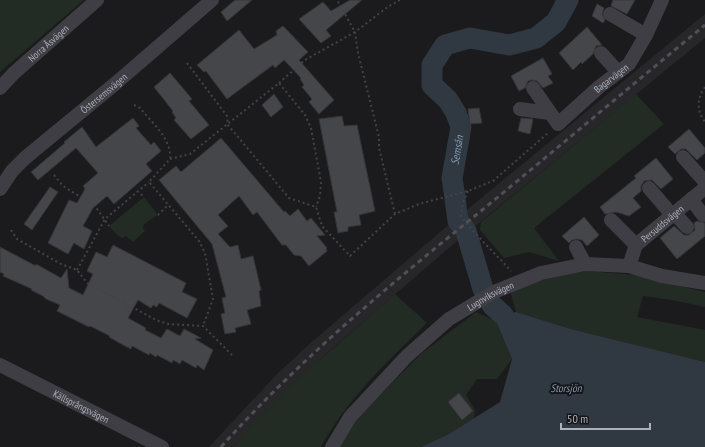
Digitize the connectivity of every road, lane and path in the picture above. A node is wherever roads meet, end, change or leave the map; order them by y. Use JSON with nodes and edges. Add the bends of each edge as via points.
{"nodes":[{"id":1,"x":97,"y":0,"type":"edge"},
{"id":2,"x":212,"y":0,"type":"edge"},
{"id":3,"x":337,"y":0,"type":"edge"},
{"id":4,"x":400,"y":0,"type":"edge"},
{"id":5,"x":660,"y":1,"type":"edge"},
{"id":6,"x":610,"y":14,"type":"dead end"},
{"id":7,"x":355,"y":32,"type":"junction"},
{"id":8,"x":646,"y":35,"type":"junction"},
{"id":9,"x":601,"y":52,"type":"dead end"},
{"id":10,"x":187,"y":63,"type":"dead end"},
{"id":11,"x":618,"y":72,"type":"junction"},
{"id":12,"x":280,"y":83,"type":"junction"},
{"id":13,"x":705,"y":87,"type":"edge"},
{"id":14,"x":0,"y":88,"type":"edge"},
{"id":15,"x":533,"y":88,"type":"dead end"},
{"id":16,"x":134,"y":105,"type":"dead end"},
{"id":17,"x":520,"y":109,"type":"dead end"},
{"id":18,"x":550,"y":113,"type":"junction"},
{"id":19,"x":705,"y":122,"type":"edge"},
{"id":20,"x":558,"y":124,"type":"junction"},
{"id":21,"x":228,"y":125,"type":"junction"},
{"id":22,"x":683,"y":157,"type":"dead end"},
{"id":23,"x":170,"y":159,"type":"junction"},
{"id":24,"x":54,"y":175,"type":"dead end"},
{"id":25,"x":149,"y":182,"type":"junction"},
{"id":26,"x":705,"y":182,"type":"edge"},
{"id":27,"x":649,"y":188,"type":"dead end"},
{"id":28,"x":705,"y":188,"type":"edge"},
{"id":29,"x":0,"y":189,"type":"edge"},
{"id":30,"x":137,"y":191,"type":"junction"},
{"id":31,"x":468,"y":191,"type":"junction"},
{"id":32,"x":144,"y":198,"type":"dead end"},
{"id":33,"x":691,"y":199,"type":"junction"},
{"id":34,"x":168,"y":205,"type":"junction"},
{"id":35,"x":316,"y":207,"type":"junction"},
{"id":36,"x":395,"y":214,"type":"junction"},
{"id":37,"x":673,"y":214,"type":"junction"},
{"id":38,"x":158,"y":215,"type":"dead end"},
{"id":39,"x":703,"y":215,"type":"dead end"},
{"id":40,"x":104,"y":218,"type":"junction"},
{"id":41,"x":611,"y":220,"type":"dead end"},
{"id":42,"x":109,"y":226,"type":"dead end"},
{"id":43,"x":687,"y":227,"type":"dead end"},
{"id":44,"x":11,"y":230,"type":"dead end"},
{"id":45,"x":636,"y":245,"type":"junction"},
{"id":46,"x":576,"y":247,"type":"dead end"},
{"id":47,"x":585,"y":264,"type":"junction"},
{"id":48,"x":629,"y":266,"type":"junction"},
{"id":49,"x":77,"y":270,"type":"junction"},
{"id":50,"x":520,"y":282,"type":"junction"},
{"id":51,"x":705,"y":283,"type":"edge"},
{"id":52,"x":203,"y":326,"type":"junction"},
{"id":53,"x":234,"y":357,"type":"dead end"},
{"id":54,"x":0,"y":365,"type":"edge"},
{"id":55,"x":162,"y":447,"type":"edge"},
{"id":56,"x":332,"y":447,"type":"edge"}],
"edges":[{"from":1,"to":14,"type":"street","name":"Norra Åsvägen"},
{"from":2,"to":29,"type":"street","name":"Östersemsvägen","via":[[25,158]]},
{"from":3,"to":7,"type":"path"},
{"from":4,"to":7,"type":"path"},
{"from":5,"to":8,"type":"street","name":"Bagarvägen"},
{"from":6,"to":8,"type":"street"},
{"from":7,"to":12,"type":"path","via":[[305,60]]},
{"from":7,"to":36,"type":"path"},
{"from":8,"to":11,"type":"street","name":"Bagarvägen","via":[[629,64]]},
{"from":9,"to":11,"type":"street"},
{"from":10,"to":21,"type":"path","via":[[227,116]]},
{"from":11,"to":20,"type":"street","name":"Bagarvägen"},
{"from":12,"to":21,"type":"path"},
{"from":12,"to":35,"type":"path","via":[[306,115],[311,128],[321,182]]},
{"from":13,"to":19,"type":"path","via":[[698,104]]},
{"from":15,"to":18,"type":"street"},
{"from":16,"to":23,"type":"path","via":[[140,108],[167,140],[171,150]]},
{"from":17,"to":18,"type":"street"},
{"from":18,"to":20,"type":"street"},
{"from":20,"to":31,"type":"path","via":[[493,181]]},
{"from":21,"to":23,"type":"path","via":[[190,154]]},
{"from":21,"to":35,"type":"path","via":[[289,198]]},
{"from":22,"to":26,"type":"street"},
{"from":23,"to":25,"type":"path"},
{"from":24,"to":40,"type":"path","via":[[63,186],[90,202]]},
{"from":25,"to":30,"type":"path"},
{"from":25,"to":34,"type":"path"},
{"from":27,"to":37,"type":"street"},
{"from":28,"to":33,"type":"street","name":"Persuddsvägen"},
{"from":30,"to":32,"type":"path"},
{"from":30,"to":40,"type":"path"},
{"from":31,"to":36,"type":"path"},
{"from":31,"to":50,"type":"path","via":[[461,216]]},
{"from":33,"to":37,"type":"street","name":"Persuddsvägen"},
{"from":33,"to":39,"type":"street"},
{"from":34,"to":38,"type":"path"},
{"from":34,"to":52,"type":"path","via":[[199,241],[205,253],[213,299]]},
{"from":35,"to":36,"type":"path","via":[[322,226],[350,256]]},
{"from":37,"to":43,"type":"street"},
{"from":37,"to":45,"type":"street","name":"Persuddsvägen"},
{"from":40,"to":42,"type":"path"},
{"from":40,"to":49,"type":"path"},
{"from":41,"to":45,"type":"street"},
{"from":44,"to":49,"type":"path","via":[[17,239],[61,264]]},
{"from":45,"to":48,"type":"street","name":"Persuddsvägen"},
{"from":46,"to":47,"type":"street"},
{"from":47,"to":48,"type":"street","name":"Lugnviksvägen"},
{"from":47,"to":50,"type":"street","name":"Lugnviksvägen","via":[[541,273]]},
{"from":48,"to":51,"type":"street","name":"Lugnviksvägen","via":[[662,276]]},
{"from":49,"to":52,"type":"path","via":[[87,283],[156,320],[168,324]]},
{"from":50,"to":56,"type":"street","name":"Lugnviksvägen","via":[[494,292],[449,319],[407,356],[350,417]]},
{"from":52,"to":53,"type":"path"},
{"from":54,"to":55,"type":"street","name":"Källsprångsvägen"}]}
